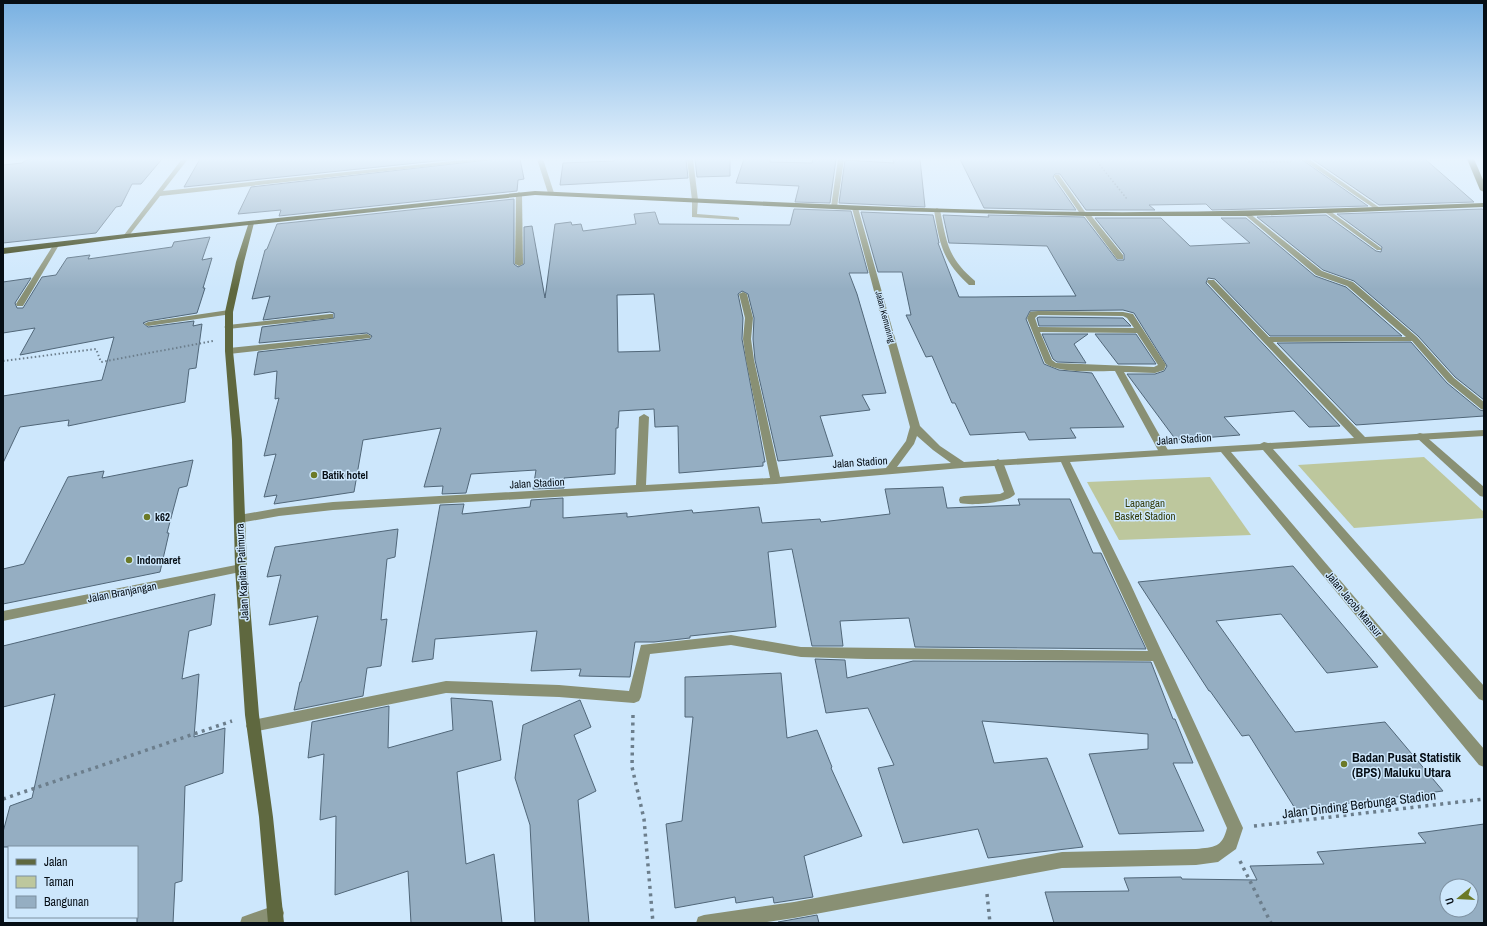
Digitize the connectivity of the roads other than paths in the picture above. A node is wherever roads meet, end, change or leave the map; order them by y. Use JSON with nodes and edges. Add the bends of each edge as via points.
{"nodes":[{"id":1,"x":152,"y":202,"type":"edge"},
{"id":2,"x":443,"y":202,"type":"edge"},
{"id":3,"x":519,"y":202,"type":"edge"},
{"id":4,"x":695,"y":202,"type":"edge"},
{"id":5,"x":739,"y":202,"type":"edge"},
{"id":6,"x":835,"y":202,"type":"edge"},
{"id":7,"x":1076,"y":202,"type":"edge"},
{"id":8,"x":1368,"y":202,"type":"edge"},
{"id":9,"x":1484,"y":204,"type":"edge"},
{"id":10,"x":834,"y":207,"type":"junction"},
{"id":11,"x":855,"y":208,"type":"junction"},
{"id":12,"x":937,"y":210,"type":"junction"},
{"id":13,"x":1380,"y":210,"type":"junction"},
{"id":14,"x":1328,"y":212,"type":"junction"},
{"id":15,"x":1085,"y":214,"type":"junction"},
{"id":16,"x":1247,"y":214,"type":"junction"},
{"id":17,"x":737,"y":220,"type":"dead end"},
{"id":18,"x":251,"y":223,"type":"junction"},
{"id":19,"x":126,"y":236,"type":"junction"},
{"id":20,"x":56,"y":245,"type":"junction"},
{"id":21,"x":1379,"y":249,"type":"dead end"},
{"id":22,"x":3,"y":251,"type":"edge"},
{"id":23,"x":1120,"y":257,"type":"dead end"},
{"id":24,"x":519,"y":264,"type":"dead end"},
{"id":25,"x":1211,"y":282,"type":"dead end"},
{"id":26,"x":972,"y":283,"type":"dead end"},
{"id":27,"x":743,"y":294,"type":"dead end"},
{"id":28,"x":20,"y":304,"type":"dead end"},
{"id":29,"x":229,"y":312,"type":"junction"},
{"id":30,"x":330,"y":316,"type":"dead end"},
{"id":31,"x":148,"y":324,"type":"dead end"},
{"id":32,"x":1036,"y":329,"type":"junction"},
{"id":33,"x":1140,"y":331,"type":"junction"},
{"id":34,"x":228,"y":332,"type":"junction"},
{"id":35,"x":367,"y":336,"type":"dead end"},
{"id":36,"x":1414,"y":339,"type":"junction"},
{"id":37,"x":1266,"y":340,"type":"junction"},
{"id":38,"x":229,"y":351,"type":"junction"},
{"id":39,"x":1118,"y":369,"type":"junction"},
{"id":40,"x":1484,"y":407,"type":"edge"},
{"id":41,"x":644,"y":417,"type":"dead end"},
{"id":42,"x":915,"y":427,"type":"junction"},
{"id":43,"x":1484,"y":433,"type":"edge"},
{"id":44,"x":1420,"y":436,"type":"junction"},
{"id":45,"x":1361,"y":439,"type":"junction"},
{"id":46,"x":1264,"y":445,"type":"junction"},
{"id":47,"x":1223,"y":448,"type":"junction"},
{"id":48,"x":1164,"y":452,"type":"junction"},
{"id":49,"x":1064,"y":459,"type":"junction"},
{"id":50,"x":998,"y":462,"type":"junction"},
{"id":51,"x":962,"y":465,"type":"junction"},
{"id":52,"x":888,"y":472,"type":"junction"},
{"id":53,"x":776,"y":481,"type":"junction"},
{"id":54,"x":641,"y":488,"type":"junction"},
{"id":55,"x":1484,"y":493,"type":"edge"},
{"id":56,"x":964,"y":500,"type":"dead end"},
{"id":57,"x":239,"y":519,"type":"junction"},
{"id":58,"x":241,"y":568,"type":"junction"},
{"id":59,"x":3,"y":616,"type":"edge"},
{"id":60,"x":1157,"y":656,"type":"junction"},
{"id":61,"x":1482,"y":691,"type":"edge"},
{"id":62,"x":252,"y":720,"type":"junction"},
{"id":63,"x":1484,"y":760,"type":"edge"},
{"id":64,"x":276,"y":918,"type":"edge"},
{"id":65,"x":248,"y":923,"type":"edge"},
{"id":66,"x":704,"y":923,"type":"edge"}],
"edges":[{"from":1,"to":19,"type":"street"},
{"from":2,"to":18,"type":"highway"},
{"from":3,"to":24,"type":"street"},
{"from":4,"to":17,"type":"street","via":[[694,214],[697,218]]},
{"from":5,"to":10,"type":"highway"},
{"from":6,"to":10,"type":"street"},
{"from":7,"to":15,"type":"street"},
{"from":8,"to":13,"type":"street"},
{"from":9,"to":13,"type":"highway"},
{"from":10,"to":11,"type":"highway"},
{"from":11,"to":12,"type":"highway"},
{"from":11,"to":42,"type":"street","name":"Jalan Kemuning"},
{"from":12,"to":15,"type":"highway"},
{"from":12,"to":26,"type":"street","via":[[945,251],[952,263]]},
{"from":13,"to":14,"type":"highway"},
{"from":14,"to":16,"type":"highway"},
{"from":14,"to":21,"type":"street"},
{"from":15,"to":16,"type":"highway"},
{"from":15,"to":23,"type":"street"},
{"from":16,"to":36,"type":"street","via":[[1319,273],[1350,284]]},
{"from":18,"to":19,"type":"highway"},
{"from":18,"to":29,"type":"street","name":"Jalan Kapitan Patimurra"},
{"from":19,"to":20,"type":"highway"},
{"from":20,"to":22,"type":"highway"},
{"from":20,"to":28,"type":"street"},
{"from":25,"to":37,"type":"street"},
{"from":27,"to":53,"type":"street","via":[[748,318],[750,360]]},
{"from":29,"to":31,"type":"street"},
{"from":29,"to":34,"type":"street","name":"Jalan Kapitan Patimurra"},
{"from":30,"to":34,"type":"street"},
{"from":32,"to":33,"type":"street"},
{"from":32,"to":33,"type":"street","via":[[1032,314],[1123,314],[1133,319]]},
{"from":32,"to":39,"type":"street","via":[[1048,361],[1053,365]]},
{"from":33,"to":39,"type":"street","via":[[1162,364],[1161,368]]},
{"from":34,"to":38,"type":"street","name":"Jalan Kapitan Patimurra"},
{"from":35,"to":38,"type":"street"},
{"from":36,"to":37,"type":"street"},
{"from":36,"to":40,"type":"street","via":[[1451,380]]},
{"from":37,"to":45,"type":"street"},
{"from":38,"to":57,"type":"street","name":"Jalan Kapitan Patimurra","via":[[237,440]]},
{"from":39,"to":48,"type":"street"},
{"from":41,"to":54,"type":"street"},
{"from":42,"to":51,"type":"street","name":"Jalan Kemuning","via":[[943,454]]},
{"from":42,"to":52,"type":"street","via":[[911,442]]},
{"from":43,"to":44,"type":"street","name":"Jalan Stadion"},
{"from":44,"to":45,"type":"street","name":"Jalan Stadion"},
{"from":44,"to":55,"type":"street"},
{"from":45,"to":46,"type":"street","name":"Jalan Stadion"},
{"from":46,"to":47,"type":"street","name":"Jalan Stadion"},
{"from":46,"to":61,"type":"street"},
{"from":47,"to":48,"type":"street","name":"Jalan Stadion"},
{"from":47,"to":63,"type":"street","name":"Jalan Jacob Mansur"},
{"from":48,"to":49,"type":"street","name":"Jalan Stadion"},
{"from":49,"to":50,"type":"street","name":"Jalan Stadion"},
{"from":49,"to":60,"type":"street"},
{"from":50,"to":51,"type":"street","name":"Jalan Stadion"},
{"from":50,"to":56,"type":"street","via":[[1010,494],[1002,498]]},
{"from":51,"to":52,"type":"street","name":"Jalan Stadion"},
{"from":52,"to":53,"type":"street","name":"Jalan Stadion"},
{"from":53,"to":54,"type":"street","name":"Jalan Stadion"},
{"from":54,"to":57,"type":"street","name":"Jalan Stadion","via":[[333,506]]},
{"from":57,"to":58,"type":"street","name":"Jalan Kapitan Patimurra"},
{"from":58,"to":59,"type":"street","name":"Jalan Branjangan"},
{"from":58,"to":62,"type":"street","name":"Jalan Kapitan Patimurra"},
{"from":60,"to":62,"type":"street","via":[[801,652],[731,640],[645,649],[634,697],[559,691],[446,687]]},
{"from":60,"to":66,"type":"street","via":[[1235,828],[1231,844],[1218,854],[1196,857],[1062,860],[794,910]]},
{"from":62,"to":64,"type":"street","name":"Jalan Kapitan Patimurra","via":[[266,817]]},
{"from":64,"to":65,"type":"street"}]}
